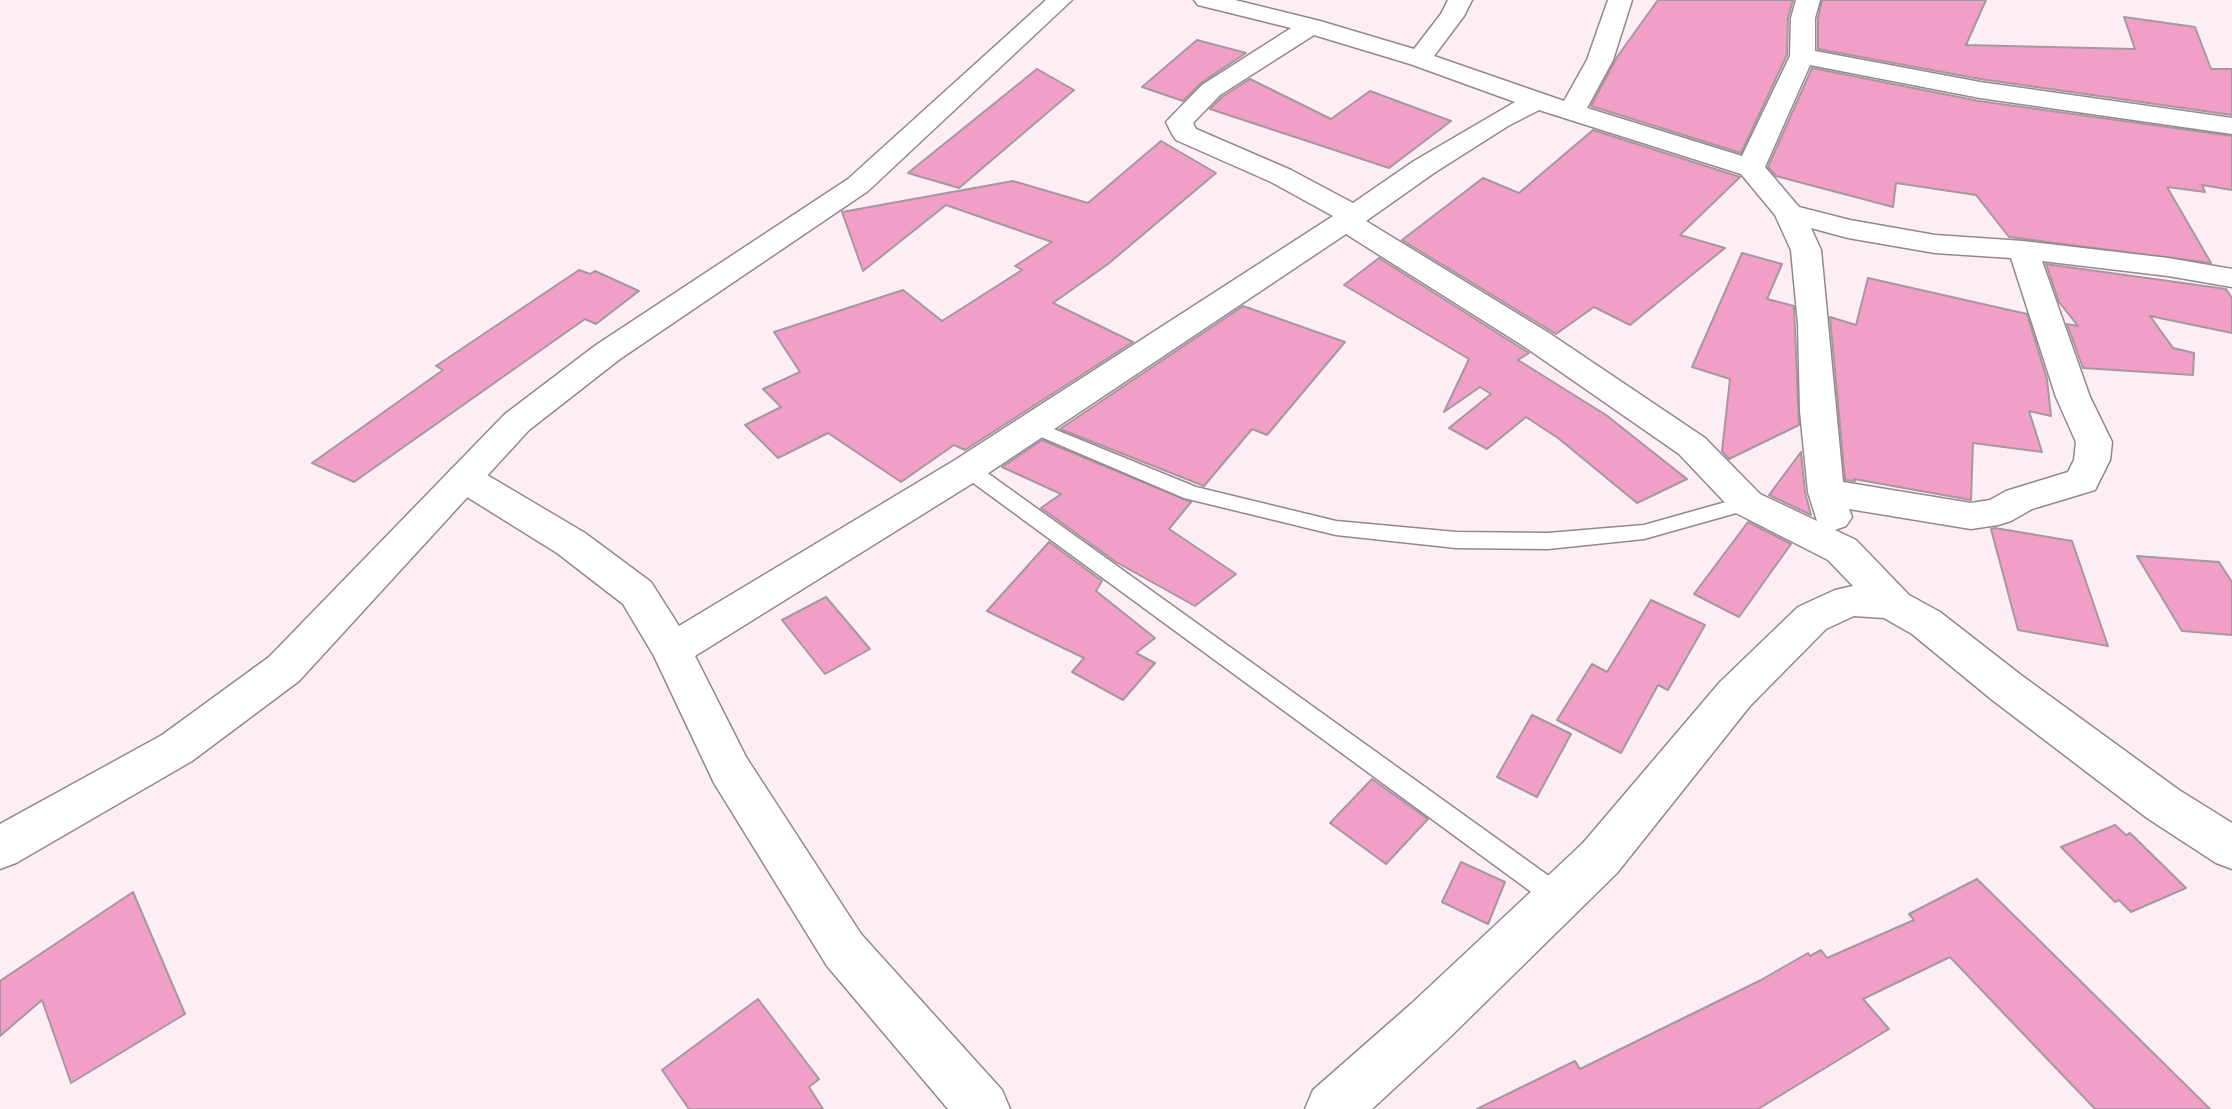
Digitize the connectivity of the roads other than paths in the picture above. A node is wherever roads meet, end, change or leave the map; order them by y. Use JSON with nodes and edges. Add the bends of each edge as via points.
{"nodes":[{"id":1,"x":1059,"y":0,"type":"edge"},
{"id":2,"x":1206,"y":0,"type":"edge"},
{"id":3,"x":1460,"y":0,"type":"edge"},
{"id":4,"x":1620,"y":0,"type":"edge"},
{"id":5,"x":1808,"y":0,"type":"edge"},
{"id":6,"x":1311,"y":26,"type":"junction"},
{"id":7,"x":1802,"y":56,"type":"junction"},
{"id":8,"x":1419,"y":59,"type":"junction"},
{"id":9,"x":1537,"y":100,"type":"junction"},
{"id":10,"x":1572,"y":111,"type":"junction"},
{"id":11,"x":2232,"y":126,"type":"edge"},
{"id":12,"x":1751,"y":168,"type":"junction"},
{"id":13,"x":1789,"y":213,"type":"junction"},
{"id":14,"x":1349,"y":218,"type":"junction"},
{"id":15,"x":2023,"y":250,"type":"junction"},
{"id":16,"x":2232,"y":278,"type":"edge"},
{"id":17,"x":1034,"y":427,"type":"junction"},
{"id":18,"x":968,"y":469,"type":"junction"},
{"id":19,"x":464,"y":478,"type":"junction"},
{"id":20,"x":1826,"y":492,"type":"junction"},
{"id":21,"x":1747,"y":503,"type":"junction"},
{"id":22,"x":1842,"y":550,"type":"junction"},
{"id":23,"x":1895,"y":606,"type":"junction"},
{"id":24,"x":672,"y":650,"type":"junction"},
{"id":25,"x":0,"y":848,"type":"edge"},
{"id":26,"x":2232,"y":848,"type":"edge"},
{"id":27,"x":1558,"y":897,"type":"junction"},
{"id":28,"x":983,"y":1109,"type":"edge"},
{"id":29,"x":1332,"y":1109,"type":"edge"}],
"edges":[{"from":1,"to":19,"type":"street","via":[[858,185],[608,352],[517,422]]},
{"from":2,"to":6,"type":"street"},
{"from":3,"to":8,"type":"street"},
{"from":4,"to":10,"type":"street","via":[[1600,60]]},
{"from":5,"to":7,"type":"street"},
{"from":6,"to":8,"type":"street"},
{"from":6,"to":14,"type":"street","via":[[1211,90],[1179,122],[1186,134],[1281,176]]},
{"from":7,"to":11,"type":"street","via":[[1980,90]]},
{"from":7,"to":12,"type":"street"},
{"from":8,"to":9,"type":"street"},
{"from":9,"to":10,"type":"street"},
{"from":9,"to":14,"type":"street"},
{"from":10,"to":12,"type":"street"},
{"from":12,"to":13,"type":"street"},
{"from":13,"to":15,"type":"street","via":[[1935,244]]},
{"from":13,"to":20,"type":"street","via":[[1806,250]]},
{"from":14,"to":17,"type":"street"},
{"from":14,"to":21,"type":"street","via":[[1692,446]]},
{"from":15,"to":16,"type":"street"},
{"from":15,"to":20,"type":"street","via":[[2073,397],[2094,442],[2082,481],[2019,500],[1998,512],[1971,516]]},
{"from":17,"to":18,"type":"street"},
{"from":17,"to":21,"type":"lane","via":[[1191,493],[1336,528],[1456,540],[1548,541],[1644,532]]},
{"from":18,"to":24,"type":"street"},
{"from":18,"to":27,"type":"lane"},
{"from":19,"to":24,"type":"street","via":[[571,543],[637,593]]},
{"from":19,"to":25,"type":"street","via":[[284,669],[177,748]]},
{"from":20,"to":22,"type":"street"},
{"from":21,"to":22,"type":"street"},
{"from":22,"to":23,"type":"street"},
{"from":23,"to":26,"type":"street","via":[[1926,623],[2163,804]]},
{"from":23,"to":27,"type":"street","via":[[1849,601],[1812,618],[1735,694],[1600,858]]},
{"from":24,"to":28,"type":"street","via":[[730,770],[844,950]]},
{"from":27,"to":29,"type":"street"}]}
